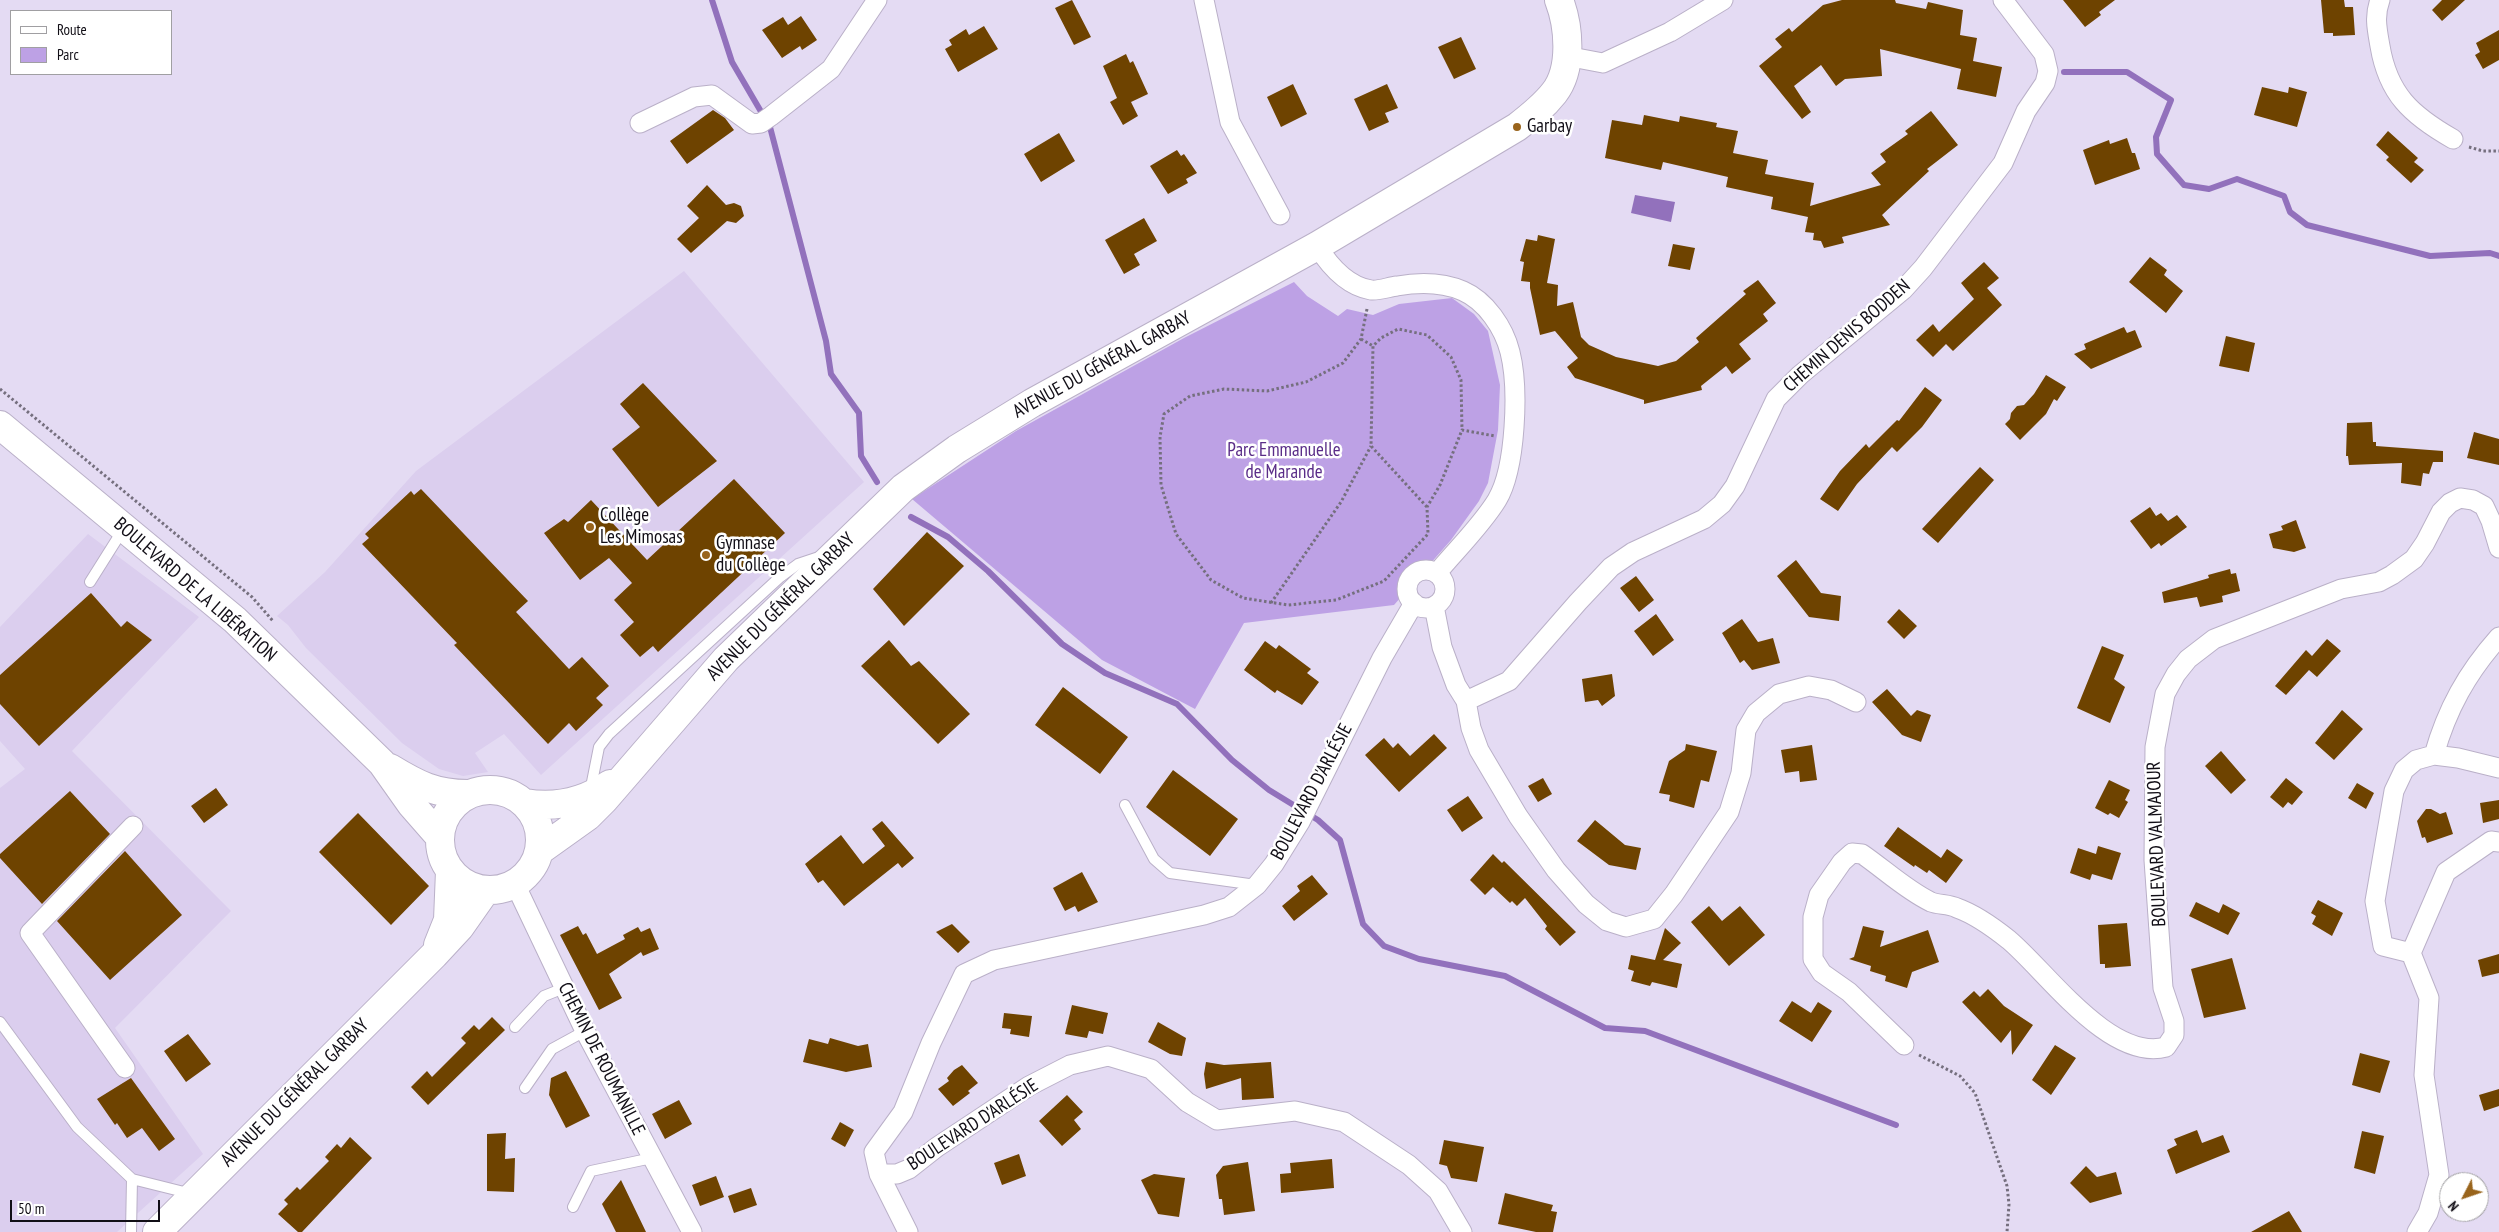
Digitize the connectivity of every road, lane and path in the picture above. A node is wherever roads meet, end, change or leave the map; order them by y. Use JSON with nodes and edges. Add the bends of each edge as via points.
{"nodes":[{"id":1,"x":877,"y":0,"type":"edge"},
{"id":2,"x":1204,"y":0,"type":"edge"},
{"id":3,"x":1559,"y":0,"type":"edge"},
{"id":4,"x":1723,"y":0,"type":"edge"},
{"id":5,"x":2003,"y":0,"type":"edge"},
{"id":6,"x":2380,"y":0,"type":"edge"},
{"id":7,"x":1566,"y":56,"type":"junction"},
{"id":8,"x":640,"y":123,"type":"dead end"},
{"id":9,"x":2453,"y":139,"type":"joint"},
{"id":10,"x":2499,"y":151,"type":"edge"},
{"id":11,"x":1280,"y":215,"type":"dead end"},
{"id":12,"x":1317,"y":246,"type":"junction"},
{"id":13,"x":1372,"y":290,"type":"junction"},
{"id":14,"x":1361,"y":339,"type":"junction"},
{"id":15,"x":1373,"y":346,"type":"junction"},
{"id":16,"x":0,"y":425,"type":"edge"},
{"id":17,"x":1462,"y":430,"type":"junction"},
{"id":18,"x":1513,"y":439,"type":"junction"},
{"id":19,"x":1371,"y":446,"type":"junction"},
{"id":20,"x":1427,"y":507,"type":"junction"},
{"id":21,"x":125,"y":528,"type":"junction"},
{"id":22,"x":2499,"y":548,"type":"edge"},
{"id":23,"x":836,"y":552,"type":"junction"},
{"id":24,"x":1437,"y":573,"type":"junction"},
{"id":25,"x":90,"y":582,"type":"dead end"},
{"id":26,"x":1271,"y":603,"type":"junction"},
{"id":27,"x":1414,"y":603,"type":"junction"},
{"id":28,"x":1434,"y":606,"type":"junction"},
{"id":29,"x":2499,"y":637,"type":"edge"},
{"id":30,"x":1466,"y":701,"type":"junction"},
{"id":31,"x":1856,"y":702,"type":"dead end"},
{"id":32,"x":2434,"y":755,"type":"junction"},
{"id":33,"x":382,"y":763,"type":"junction"},
{"id":34,"x":630,"y":768,"type":"junction"},
{"id":35,"x":2499,"y":768,"type":"edge"},
{"id":36,"x":468,"y":794,"type":"junction"},
{"id":37,"x":590,"y":795,"type":"junction"},
{"id":38,"x":525,"y":803,"type":"junction"},
{"id":39,"x":1125,"y":805,"type":"dead end"},
{"id":40,"x":133,"y":826,"type":"dead end"},
{"id":41,"x":439,"y":836,"type":"junction"},
{"id":42,"x":2499,"y":842,"type":"edge"},
{"id":43,"x":539,"y":851,"type":"junction"},
{"id":44,"x":450,"y":871,"type":"junction"},
{"id":45,"x":515,"y":884,"type":"junction"},
{"id":46,"x":1257,"y":885,"type":"junction"},
{"id":47,"x":486,"y":890,"type":"junction"},
{"id":48,"x":2411,"y":953,"type":"junction"},
{"id":49,"x":434,"y":955,"type":"junction"},
{"id":50,"x":564,"y":988,"type":"junction"},
{"id":51,"x":0,"y":1022,"type":"edge"},
{"id":52,"x":515,"y":1027,"type":"dead end"},
{"id":53,"x":585,"y":1031,"type":"junction"},
{"id":54,"x":1904,"y":1044,"type":"joint"},
{"id":55,"x":124,"y":1068,"type":"dead end"},
{"id":56,"x":525,"y":1088,"type":"dead end"},
{"id":57,"x":652,"y":1158,"type":"junction"},
{"id":58,"x":879,"y":1174,"type":"junction"},
{"id":59,"x":132,"y":1179,"type":"junction"},
{"id":60,"x":193,"y":1194,"type":"junction"},
{"id":61,"x":573,"y":1207,"type":"dead end"},
{"id":62,"x":132,"y":1232,"type":"edge"},
{"id":63,"x":157,"y":1232,"type":"edge"},
{"id":64,"x":692,"y":1232,"type":"edge"},
{"id":65,"x":908,"y":1232,"type":"edge"},
{"id":66,"x":1462,"y":1232,"type":"edge"},
{"id":67,"x":2007,"y":1232,"type":"edge"},
{"id":68,"x":2416,"y":1232,"type":"edge"}],
"edges":[{"from":1,"to":8,"type":"street","via":[[831,69],[766,119],[752,124],[712,95],[694,97]]},
{"from":2,"to":11,"type":"street","via":[[1230,122]]},
{"from":3,"to":7,"type":"main road","name":"AVENUE DU GÉNÉRAL GARBAY","via":[[1565,14]]},
{"from":4,"to":7,"type":"street","via":[[1670,32],[1603,63]]},
{"from":5,"to":30,"type":"street","name":"CHEMIN DENIS BODDEN","via":[[2044,54],[2048,71],[2046,84],[2026,111],[2003,163],[1929,261],[1903,290],[1776,398],[1735,486],[1722,504],[1704,519],[1633,552],[1611,567],[1509,681]]},
{"from":6,"to":9,"type":"street","via":[[2375,20],[2384,71],[2391,85],[2406,106],[2425,123]]},
{"from":7,"to":12,"type":"main road","name":"AVENUE DU GÉNÉRAL GARBAY","via":[[1562,80],[1555,92],[1516,127]]},
{"from":9,"to":10,"type":"path","via":[[2476,149]]},
{"from":12,"to":13,"type":"street","via":[[1328,264],[1345,279]]},
{"from":12,"to":23,"type":"main road","name":"AVENUE DU GÉNÉRAL GARBAY","via":[[1084,374],[957,449],[903,488]]},
{"from":13,"to":14,"type":"path"},
{"from":13,"to":18,"type":"street","via":[[1412,283],[1441,283],[1465,291],[1488,308],[1510,352],[1515,402]]},
{"from":14,"to":15,"type":"path"},
{"from":14,"to":26,"type":"path","via":[[1342,363],[1306,382],[1267,391],[1224,389],[1190,396],[1164,414],[1160,437],[1161,485],[1176,534],[1211,580],[1243,598]]},
{"from":15,"to":17,"type":"path","via":[[1398,329],[1427,335],[1451,357],[1461,380]]},
{"from":15,"to":19,"type":"path"},
{"from":16,"to":21,"type":"main road","name":"BOULEVARD DE LA LIBÉRATION"},
{"from":17,"to":18,"type":"path"},
{"from":17,"to":20,"type":"path","via":[[1440,485]]},
{"from":18,"to":24,"type":"street","via":[[1512,456],[1497,500]]},
{"from":19,"to":20,"type":"path"},
{"from":19,"to":26,"type":"path","via":[[1341,502]]},
{"from":20,"to":26,"type":"path","via":[[1428,534],[1384,581],[1336,600],[1288,605]]},
{"from":21,"to":25,"type":"lane"},
{"from":21,"to":33,"type":"main road","name":"BOULEVARD DE LA LIBÉRATION","via":[[235,620]]},
{"from":22,"to":54,"type":"street","name":"BOULEVARD VALMAJOUR","via":[[2484,506],[2460,498],[2441,512],[2414,558],[2392,575],[2379,582],[2341,590],[2214,639],[2188,659],[2176,674],[2165,694],[2155,747],[2154,860],[2163,988],[2174,1021],[2174,1035],[2166,1047],[2155,1050],[2136,1047],[2116,1037],[2074,1006],[2009,940],[1956,907],[1932,902],[1862,854],[1852,853],[1819,895],[1813,917],[1813,959],[1822,973],[1849,992]]},
{"from":23,"to":34,"type":"main road","name":"AVENUE DU GÉNÉRAL GARBAY","via":[[726,659]]},
{"from":23,"to":37,"type":"lane","via":[[798,564],[779,578],[609,734],[599,748]]},
{"from":24,"to":27,"type":"street","via":[[1418,571],[1409,580],[1407,592]]},
{"from":24,"to":28,"type":"street","via":[[1444,582],[1444,593]]},
{"from":27,"to":28,"type":"street","via":[[1424,608]]},
{"from":27,"to":46,"type":"street","name":"BOULEVARD D'ARLÉSIE","via":[[1382,658],[1303,814],[1274,864]]},
{"from":28,"to":30,"type":"street","via":[[1442,647],[1456,685]]},
{"from":29,"to":32,"type":"street","via":[[2464,682],[2444,720]]},
{"from":30,"to":31,"type":"street","via":[[1479,750],[1534,839],[1586,904],[1607,921],[1626,927],[1654,919],[1729,812],[1740,773],[1746,730],[1756,712],[1779,694],[1809,686],[1831,690]]},
{"from":32,"to":35,"type":"street"},
{"from":32,"to":48,"type":"street","via":[[2416,760],[2404,770],[2394,791],[2374,901],[2382,946]]},
{"from":33,"to":36,"type":"main road","via":[[425,788]]},
{"from":33,"to":41,"type":"main road"},
{"from":34,"to":37,"type":"main road","name":"AVENUE DU GÉNÉRAL GARBAY","via":[[608,786]]},
{"from":34,"to":43,"type":"main road","name":"AVENUE DU GÉNÉRAL GARBAY","via":[[588,816]]},
{"from":36,"to":38,"type":"main road","via":[[483,789],[498,790]]},
{"from":36,"to":41,"type":"main road","via":[[454,804],[443,819]]},
{"from":37,"to":38,"type":"main road","name":"AVENUE DU GÉNÉRAL GARBAY","via":[[553,806]]},
{"from":38,"to":43,"type":"main road","via":[[535,817],[540,834]]},
{"from":39,"to":46,"type":"lane","via":[[1154,859],[1170,873]]},
{"from":40,"to":55,"type":"street","via":[[30,933]]},
{"from":41,"to":44,"type":"main road","via":[[440,848]]},
{"from":42,"to":48,"type":"street","via":[[2491,842],[2446,872]]},
{"from":43,"to":45,"type":"main road","via":[[530,870]]},
{"from":44,"to":47,"type":"main road","via":[[472,887]]},
{"from":44,"to":49,"type":"main road","name":"AVENUE DU GÉNÉRAL GARBAY","via":[[448,920]]},
{"from":45,"to":47,"type":"main road"},
{"from":45,"to":50,"type":"street","name":"CHEMIN DE ROUMANILLE"},
{"from":46,"to":58,"type":"street","name":"BOULEVARD D'ARLÉSIE","via":[[1229,907],[1204,915],[994,960],[964,974],[903,1112],[874,1152]]},
{"from":47,"to":49,"type":"main road","name":"AVENUE DU GÉNÉRAL GARBAY","via":[[460,927]]},
{"from":48,"to":68,"type":"street","via":[[2429,998],[2424,1075],[2439,1175],[2428,1213]]},
{"from":49,"to":60,"type":"main road","name":"AVENUE DU GÉNÉRAL GARBAY"},
{"from":50,"to":52,"type":"lane","via":[[544,996]]},
{"from":50,"to":53,"type":"street","name":"CHEMIN DE ROUMANILLE"},
{"from":51,"to":59,"type":"lane","via":[[77,1127]]},
{"from":53,"to":56,"type":"lane","via":[[552,1049]]},
{"from":53,"to":57,"type":"street","name":"CHEMIN DE ROUMANILLE"},
{"from":54,"to":67,"type":"path","via":[[1960,1076],[1975,1093],[2007,1186]]},
{"from":57,"to":61,"type":"lane","via":[[591,1171]]},
{"from":57,"to":64,"type":"street","name":"CHEMIN DE ROUMANILLE"},
{"from":58,"to":65,"type":"street"},
{"from":58,"to":66,"type":"street","name":"BOULEVARD D'ARLÉSIE","via":[[897,1174],[908,1169],[1029,1086],[1070,1066],[1108,1056],[1151,1069],[1186,1102],[1217,1120],[1295,1111],[1344,1122],[1409,1165],[1438,1191]]},
{"from":59,"to":60,"type":"lane"},
{"from":59,"to":62,"type":"lane"},
{"from":60,"to":63,"type":"main road","name":"AVENUE DU GÉNÉRAL GARBAY"}]}
